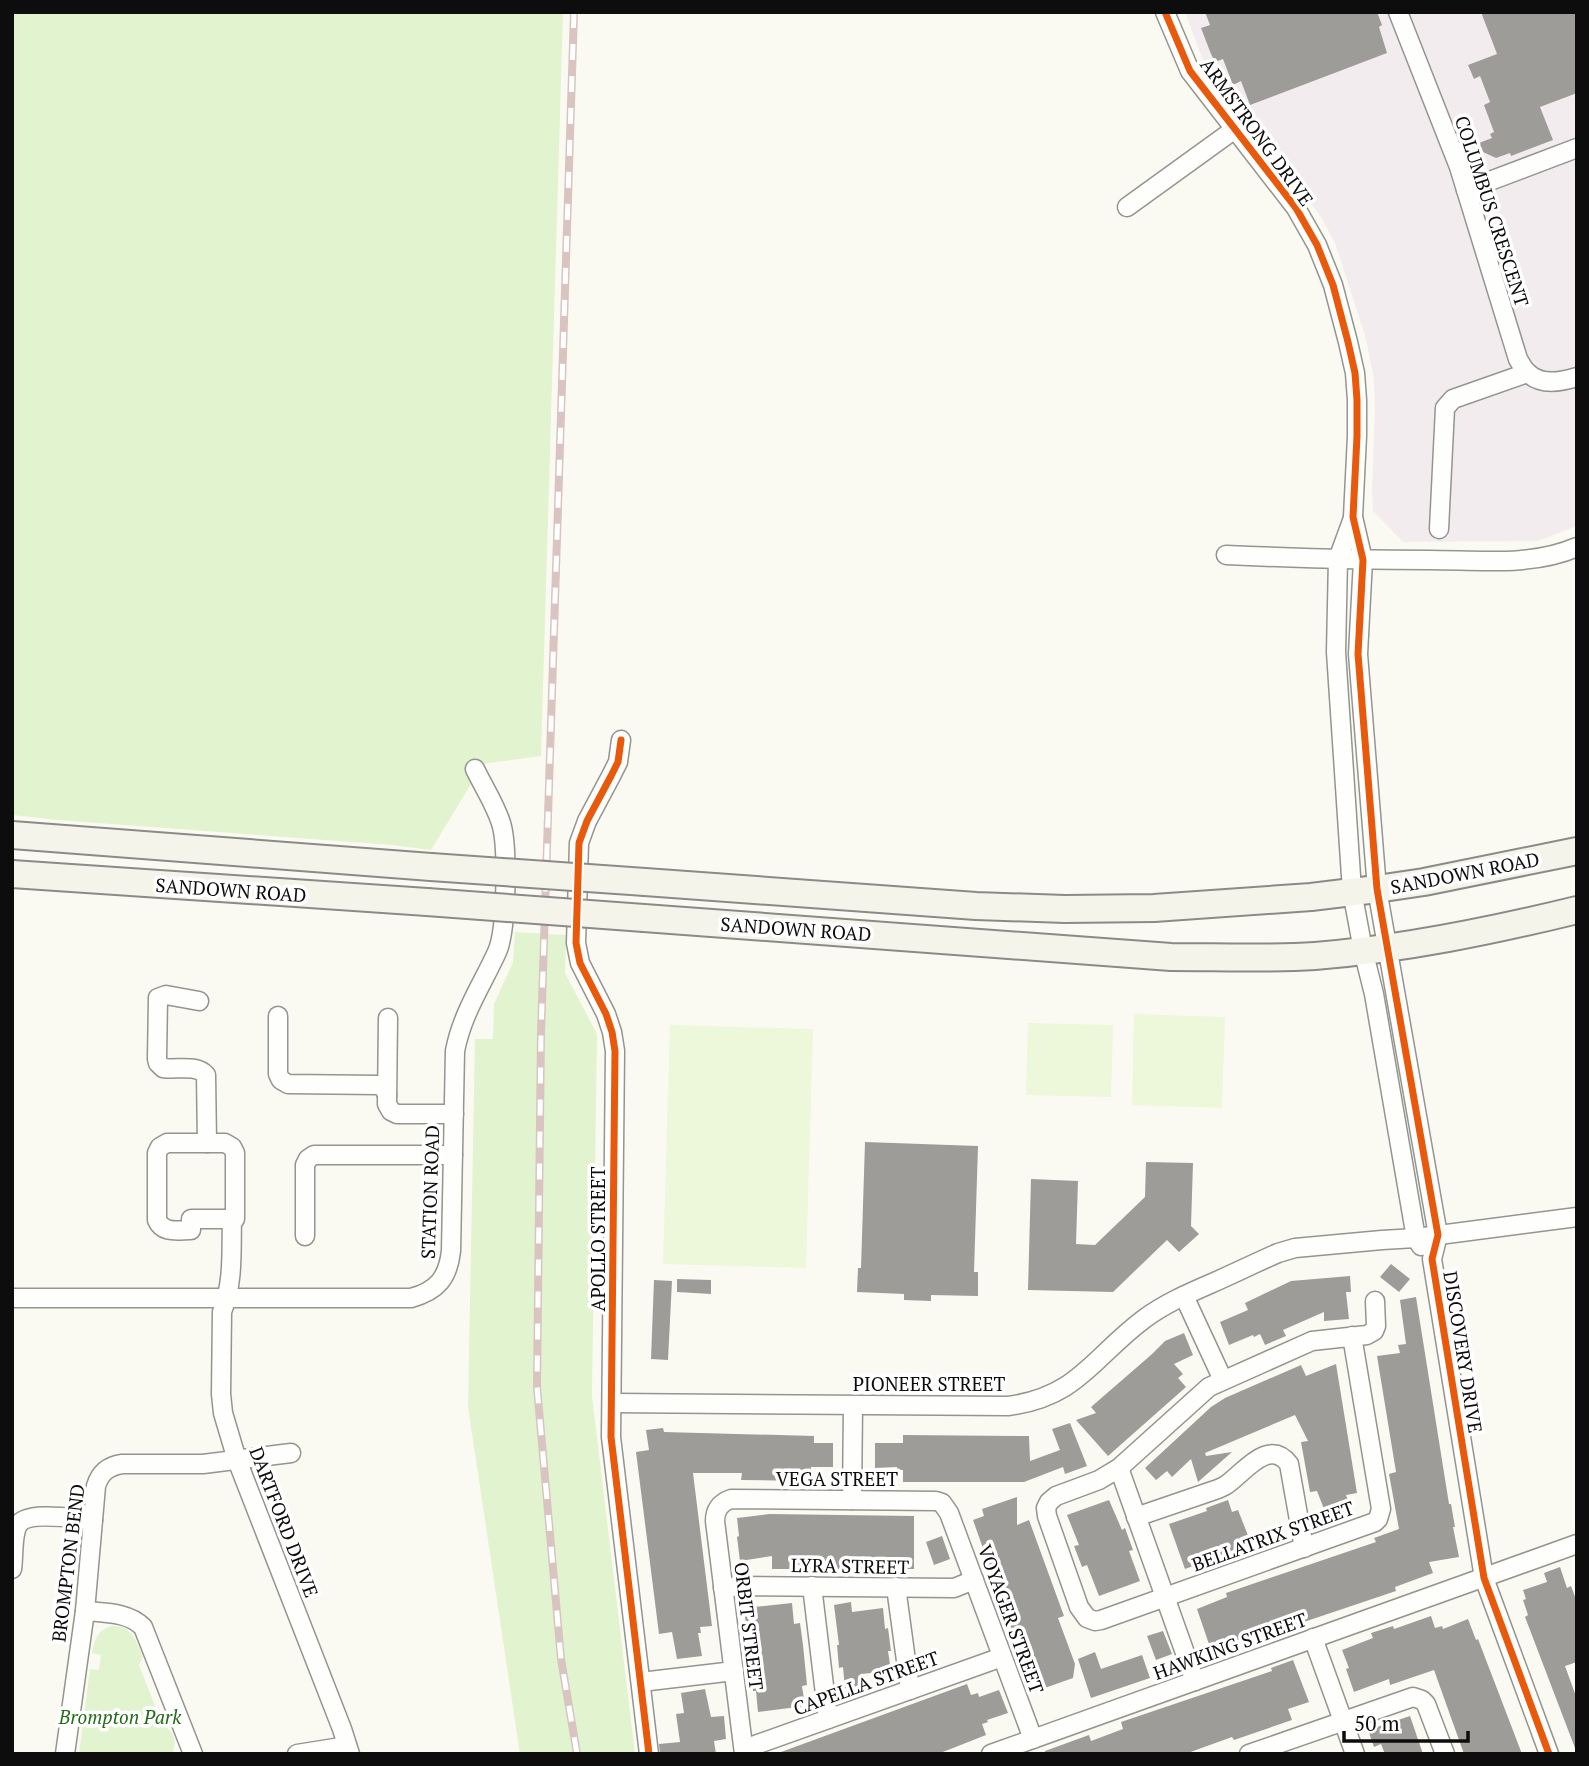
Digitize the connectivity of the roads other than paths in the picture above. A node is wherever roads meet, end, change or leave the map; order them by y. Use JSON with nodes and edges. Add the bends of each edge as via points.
{"nodes":[{"id":1,"x":1165,"y":12,"type":"edge"},
{"id":2,"x":1398,"y":12,"type":"edge"},
{"id":3,"x":1235,"y":129,"type":"junction"},
{"id":4,"x":1577,"y":148,"type":"edge"},
{"id":5,"x":1466,"y":190,"type":"junction"},
{"id":6,"x":1127,"y":207,"type":"dead end"},
{"id":7,"x":1527,"y":373,"type":"junction"},
{"id":8,"x":1577,"y":377,"type":"edge"},
{"id":9,"x":1353,"y":517,"type":"junction"},
{"id":10,"x":1439,"y":529,"type":"dead end"},
{"id":11,"x":1577,"y":547,"type":"edge"},
{"id":12,"x":1226,"y":555,"type":"dead end"},
{"id":13,"x":1338,"y":559,"type":"junction"},
{"id":14,"x":1363,"y":560,"type":"junction"},
{"id":15,"x":621,"y":740,"type":"dead end"},
{"id":16,"x":475,"y":769,"type":"dead end"},
{"id":17,"x":12,"y":835,"type":"edge"},
{"id":18,"x":1577,"y":851,"type":"edge"},
{"id":19,"x":12,"y":874,"type":"edge"},
{"id":20,"x":1365,"y":890,"type":"junction"},
{"id":21,"x":1577,"y":910,"type":"edge"},
{"id":22,"x":1376,"y":948,"type":"junction"},
{"id":23,"x":200,"y":1000,"type":"dead end"},
{"id":24,"x":278,"y":1016,"type":"dead end"},
{"id":25,"x":388,"y":1018,"type":"dead end"},
{"id":26,"x":387,"y":1095,"type":"junction"},
{"id":27,"x":454,"y":1114,"type":"junction"},
{"id":28,"x":207,"y":1143,"type":"junction"},
{"id":29,"x":453,"y":1155,"type":"junction"},
{"id":30,"x":1577,"y":1217,"type":"edge"},
{"id":31,"x":232,"y":1219,"type":"junction"},
{"id":32,"x":1438,"y":1235,"type":"junction"},
{"id":33,"x":304,"y":1236,"type":"dead end"},
{"id":34,"x":1416,"y":1238,"type":"junction"},
{"id":35,"x":1432,"y":1259,"type":"junction"},
{"id":36,"x":1184,"y":1296,"type":"junction"},
{"id":37,"x":12,"y":1298,"type":"edge"},
{"id":38,"x":227,"y":1299,"type":"junction"},
{"id":39,"x":1375,"y":1301,"type":"dead end"},
{"id":40,"x":1352,"y":1336,"type":"junction"},
{"id":41,"x":1223,"y":1380,"type":"junction"},
{"id":42,"x":613,"y":1403,"type":"junction"},
{"id":43,"x":853,"y":1405,"type":"junction"},
{"id":44,"x":291,"y":1453,"type":"dead end"},
{"id":45,"x":237,"y":1460,"type":"junction"},
{"id":46,"x":1119,"y":1468,"type":"junction"},
{"id":47,"x":852,"y":1500,"type":"junction"},
{"id":48,"x":720,"y":1505,"type":"joint"},
{"id":49,"x":949,"y":1513,"type":"joint"},
{"id":50,"x":1136,"y":1517,"type":"junction"},
{"id":51,"x":93,"y":1520,"type":"junction"},
{"id":52,"x":1577,"y":1544,"type":"edge"},
{"id":53,"x":1304,"y":1548,"type":"junction"},
{"id":54,"x":12,"y":1569,"type":"edge"},
{"id":55,"x":1484,"y":1578,"type":"junction"},
{"id":56,"x":974,"y":1580,"type":"junction"},
{"id":57,"x":812,"y":1586,"type":"junction"},
{"id":58,"x":896,"y":1587,"type":"junction"},
{"id":59,"x":723,"y":1588,"type":"junction"},
{"id":60,"x":1165,"y":1597,"type":"junction"},
{"id":61,"x":85,"y":1611,"type":"junction"},
{"id":62,"x":1313,"y":1638,"type":"junction"},
{"id":63,"x":1002,"y":1657,"type":"junction"},
{"id":64,"x":734,"y":1671,"type":"junction"},
{"id":65,"x":1195,"y":1681,"type":"junction"},
{"id":66,"x":641,"y":1682,"type":"junction"},
{"id":67,"x":910,"y":1690,"type":"junction"},
{"id":68,"x":828,"y":1719,"type":"junction"},
{"id":69,"x":1343,"y":1721,"type":"junction"},
{"id":70,"x":1033,"y":1739,"type":"junction"},
{"id":71,"x":348,"y":1750,"type":"edge"},
{"id":72,"x":744,"y":1751,"type":"edge"},
{"id":73,"x":1259,"y":1752,"type":"edge"},
{"id":74,"x":65,"y":1754,"type":"edge"},
{"id":75,"x":193,"y":1754,"type":"edge"},
{"id":76,"x":297,"y":1754,"type":"edge"},
{"id":77,"x":649,"y":1754,"type":"edge"},
{"id":78,"x":991,"y":1754,"type":"edge"},
{"id":79,"x":1355,"y":1754,"type":"edge"},
{"id":80,"x":1445,"y":1754,"type":"edge"},
{"id":81,"x":1549,"y":1754,"type":"edge"}],
"edges":[{"from":1,"to":3,"type":"street","name":"ARMSTRONG DRIVE","via":[[1190,71]]},
{"from":2,"to":5,"type":"street","name":"COLUMBUS CRESCENT"},
{"from":3,"to":6,"type":"street"},
{"from":3,"to":9,"type":"street","name":"ARMSTRONG DRIVE","via":[[1296,208],[1333,285],[1357,400]]},
{"from":4,"to":5,"type":"street"},
{"from":5,"to":7,"type":"street","name":"COLUMBUS CRESCENT","via":[[1518,359]]},
{"from":7,"to":8,"type":"street","via":[[1549,382]]},
{"from":7,"to":10,"type":"street","via":[[1453,399],[1445,408]]},
{"from":9,"to":13,"type":"street"},
{"from":9,"to":14,"type":"street"},
{"from":11,"to":14,"type":"street","via":[[1533,559]]},
{"from":12,"to":13,"type":"street"},
{"from":13,"to":14,"type":"street"},
{"from":13,"to":20,"type":"street","via":[[1336,664]]},
{"from":14,"to":20,"type":"street","via":[[1359,654]]},
{"from":15,"to":42,"type":"street","name":"APOLLO STREET","via":[[618,762],[579,843],[576,943],[580,963],[606,1014],[615,1051]]},
{"from":16,"to":27,"type":"street","name":"STATION ROAD","via":[[505,838],[502,938],[458,1032]]},
{"from":17,"to":20,"type":"main road","name":"SANDOWN ROAD","bridge":true,"via":[[976,906],[1199,906]]},
{"from":18,"to":20,"type":"main road","name":"SANDOWN ROAD"},
{"from":19,"to":22,"type":"main road","name":"SANDOWN ROAD","bridge":true,"via":[[1171,957],[1315,956]]},
{"from":20,"to":22,"type":"street"},
{"from":20,"to":22,"type":"street"},
{"from":21,"to":22,"type":"main road","name":"SANDOWN ROAD","via":[[1443,939]]},
{"from":22,"to":32,"type":"street","name":"DISCOVERY DRIVE"},
{"from":22,"to":34,"type":"street","name":"DISCOVERY DRIVE","via":[[1374,994]]},
{"from":23,"to":28,"type":"street","via":[[158,998],[157,1059],[163,1068],[197,1069],[206,1075]]},
{"from":24,"to":26,"type":"street","via":[[278,1074],[284,1083],[378,1085]]},
{"from":25,"to":26,"type":"street"},
{"from":26,"to":27,"type":"street","via":[[389,1108],[397,1114]]},
{"from":27,"to":29,"type":"street","name":"STATION ROAD"},
{"from":28,"to":31,"type":"street","name":"DARTFORD DRIVE","via":[[229,1144],[235,1153]]},
{"from":28,"to":31,"type":"street","via":[[167,1143],[158,1150],[157,1220],[167,1230],[191,1230],[191,1219]]},
{"from":29,"to":33,"type":"street","via":[[311,1156],[304,1165]]},
{"from":29,"to":38,"type":"street","name":"STATION ROAD","via":[[450,1263],[431,1290],[411,1298]]},
{"from":30,"to":32,"type":"street","name":"PIONEER STREET"},
{"from":31,"to":38,"type":"street","name":"DARTFORD DRIVE"},
{"from":32,"to":34,"type":"street","name":"PIONEER STREET"},
{"from":32,"to":35,"type":"street","name":"DISCOVERY DRIVE"},
{"from":34,"to":35,"type":"street","name":"DISCOVERY DRIVE"},
{"from":34,"to":36,"type":"street","name":"PIONEER STREET","via":[[1286,1250]]},
{"from":35,"to":55,"type":"street","name":"DISCOVERY DRIVE"},
{"from":36,"to":41,"type":"street"},
{"from":36,"to":43,"type":"street","name":"PIONEER STREET","via":[[1143,1320],[1068,1386],[1034,1402],[1007,1406]]},
{"from":37,"to":38,"type":"street","name":"STATION ROAD"},
{"from":38,"to":45,"type":"street","name":"DARTFORD DRIVE","via":[[222,1312],[221,1394]]},
{"from":39,"to":40,"type":"street","via":[[1374,1331]]},
{"from":40,"to":41,"type":"street","via":[[1312,1341]]},
{"from":40,"to":53,"type":"street","name":"BELLATRIX STREET","via":[[1380,1515],[1375,1522]]},
{"from":41,"to":46,"type":"street","via":[[1209,1387]]},
{"from":42,"to":43,"type":"street","name":"PIONEER STREET"},
{"from":42,"to":66,"type":"street","name":"APOLLO STREET","via":[[611,1437]]},
{"from":43,"to":47,"type":"street"},
{"from":44,"to":45,"type":"street","name":"BROMPTON BEND"},
{"from":45,"to":51,"type":"street","name":"BROMPTON BEND","via":[[110,1467],[98,1480]]},
{"from":45,"to":71,"type":"street","name":"DARTFORD DRIVE"},
{"from":46,"to":50,"type":"street"},
{"from":46,"to":60,"type":"street","name":"BELLATRIX STREET","via":[[1056,1496],[1046,1508],[1079,1607],[1087,1618],[1101,1620]]},
{"from":47,"to":48,"type":"street","name":"VEGA STREET","via":[[731,1499]]},
{"from":47,"to":49,"type":"street","name":"VEGA STREET","via":[[936,1501]]},
{"from":48,"to":59,"type":"street","name":"ORBIT STREET","via":[[715,1521]]},
{"from":49,"to":56,"type":"street","name":"VOYAGER STREET"},
{"from":50,"to":53,"type":"street","via":[[1215,1490],[1259,1458],[1274,1455],[1289,1464]]},
{"from":50,"to":60,"type":"street"},
{"from":51,"to":54,"type":"street","via":[[23,1520],[15,1533]]},
{"from":51,"to":61,"type":"street","name":"BROMPTON BEND"},
{"from":52,"to":55,"type":"street","name":"HAWKING STREET"},
{"from":53,"to":60,"type":"street","name":"BELLATRIX STREET"},
{"from":55,"to":62,"type":"street","name":"HAWKING STREET"},
{"from":55,"to":81,"type":"street","name":"DISCOVERY DRIVE"},
{"from":56,"to":58,"type":"street","name":"LYRA STREET","via":[[954,1588]]},
{"from":56,"to":63,"type":"street","name":"VOYAGER STREET"},
{"from":57,"to":58,"type":"street","name":"LYRA STREET"},
{"from":57,"to":59,"type":"street","name":"LYRA STREET"},
{"from":57,"to":68,"type":"street"},
{"from":58,"to":67,"type":"street"},
{"from":59,"to":64,"type":"street","name":"ORBIT STREET"},
{"from":60,"to":65,"type":"street"},
{"from":61,"to":74,"type":"street","name":"BROMPTON BEND"},
{"from":61,"to":75,"type":"street","via":[[128,1617],[143,1627]]},
{"from":62,"to":65,"type":"street","name":"HAWKING STREET"},
{"from":62,"to":69,"type":"street"},
{"from":63,"to":67,"type":"street","name":"CAPELLA STREET"},
{"from":63,"to":70,"type":"street","name":"VOYAGER STREET"},
{"from":64,"to":66,"type":"street"},
{"from":64,"to":72,"type":"street","name":"ORBIT STREET"},
{"from":65,"to":70,"type":"street","name":"HAWKING STREET"},
{"from":66,"to":77,"type":"street","name":"APOLLO STREET"},
{"from":67,"to":68,"type":"street","name":"CAPELLA STREET"},
{"from":68,"to":72,"type":"street","name":"CAPELLA STREET"},
{"from":69,"to":73,"type":"street"},
{"from":69,"to":79,"type":"street"},
{"from":69,"to":80,"type":"street","via":[[1408,1697],[1418,1698],[1426,1704]]},
{"from":70,"to":78,"type":"street","name":"HAWKING STREET"},
{"from":71,"to":76,"type":"street"}]}
